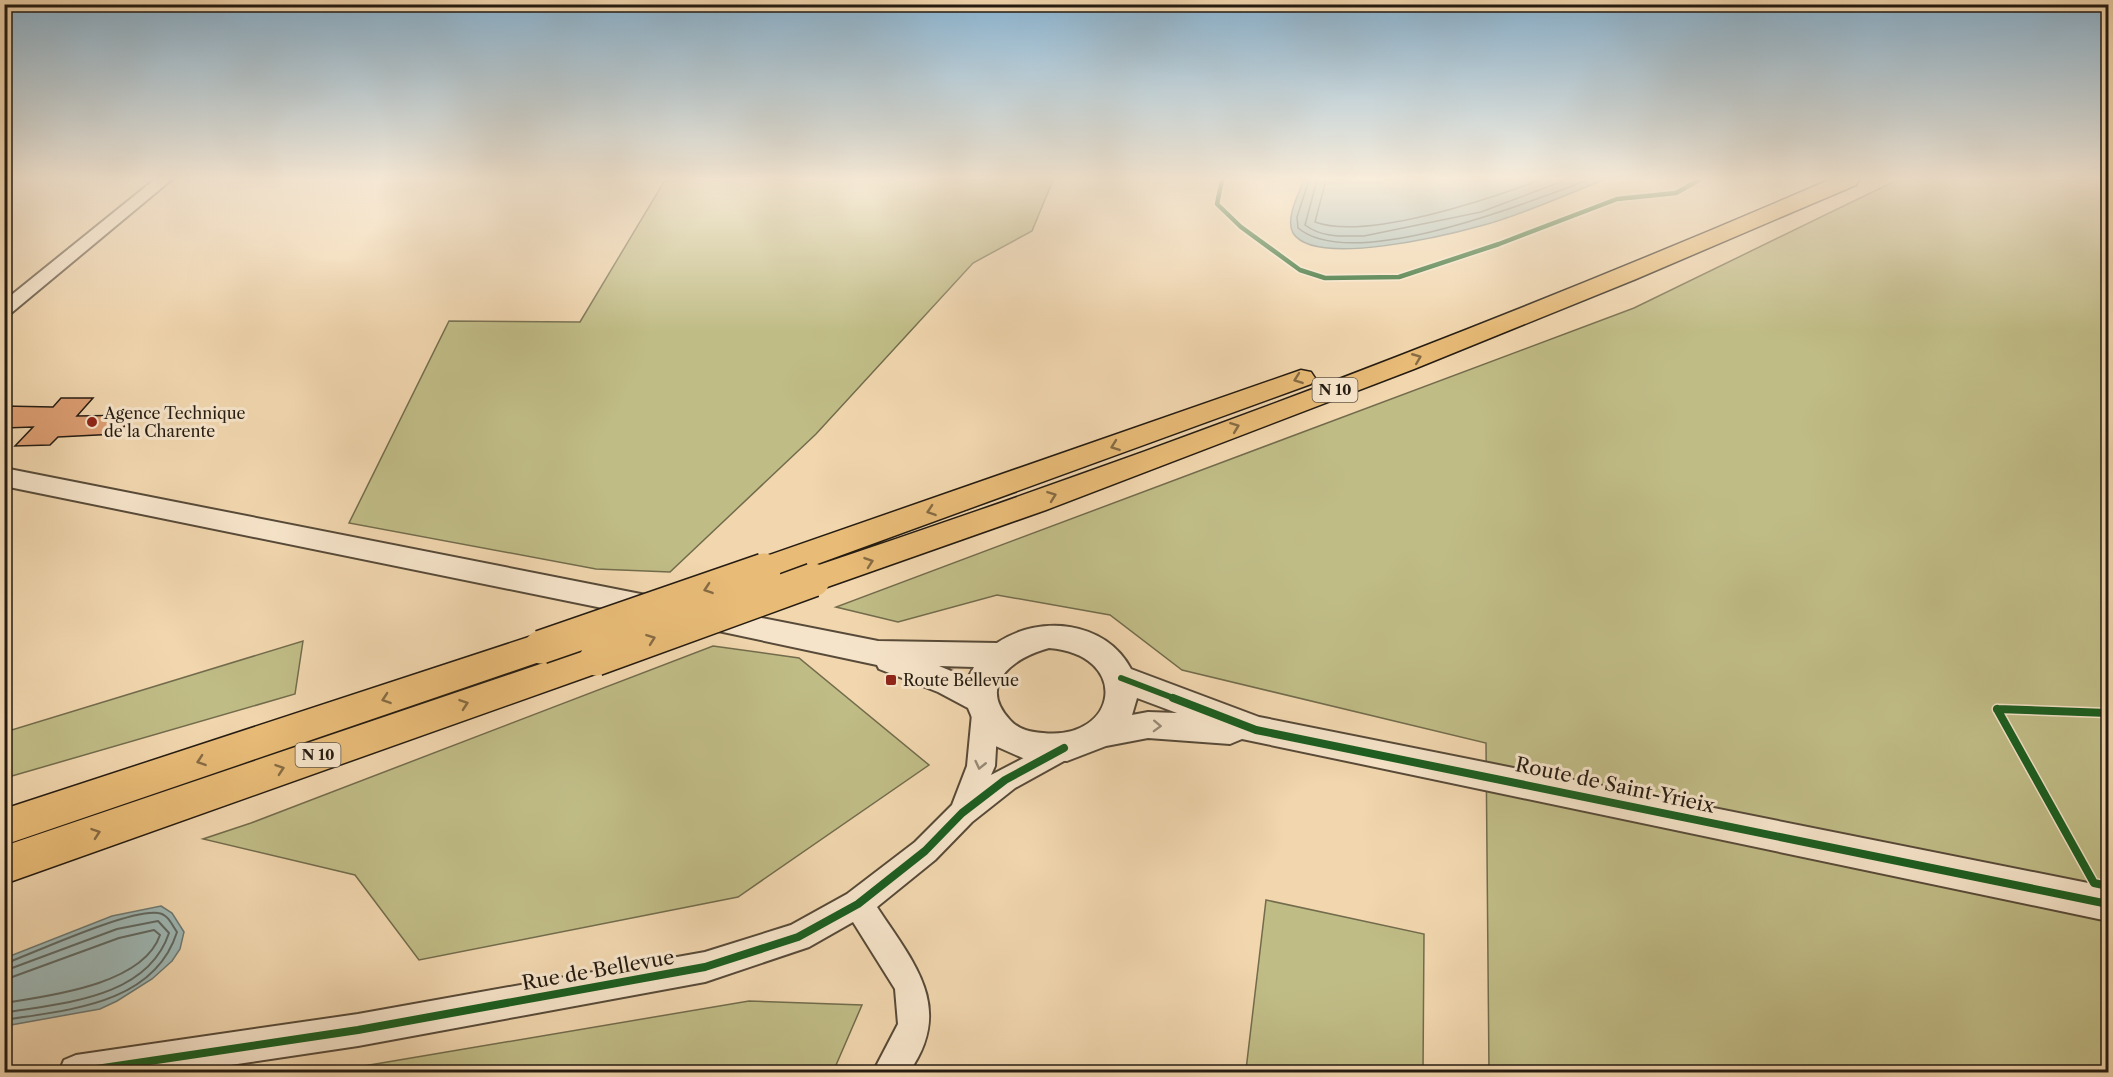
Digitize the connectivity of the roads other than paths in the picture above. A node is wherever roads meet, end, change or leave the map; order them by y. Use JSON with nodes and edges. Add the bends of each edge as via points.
{"nodes":[{"id":1,"x":102,"y":230,"type":"edge"},
{"id":2,"x":1681,"y":230,"type":"edge"},
{"id":3,"x":1731,"y":230,"type":"edge"},
{"id":4,"x":4,"y":310,"type":"edge"},
{"id":5,"x":4,"y":477,"type":"edge"},
{"id":6,"x":878,"y":653,"type":"junction"},
{"id":7,"x":998,"y":655,"type":"junction"},
{"id":8,"x":1121,"y":678,"type":"junction"},
{"id":9,"x":983,"y":707,"type":"junction"},
{"id":10,"x":1256,"y":730,"type":"junction"},
{"id":11,"x":1100,"y":734,"type":"junction"},
{"id":12,"x":1065,"y":748,"type":"junction"},
{"id":13,"x":962,"y":813,"type":"junction"},
{"id":14,"x":4,"y":827,"type":"edge"},
{"id":15,"x":17,"y":861,"type":"edge"},
{"id":16,"x":858,"y":904,"type":"junction"},
{"id":17,"x":2109,"y":904,"type":"edge"},
{"id":18,"x":76,"y":1072,"type":"edge"},
{"id":19,"x":890,"y":1072,"type":"edge"}],
"edges":[{"from":1,"to":4,"type":"street"},
{"from":2,"to":14,"type":"highway","number":"N 10","one_way":true,"bridge":true,"via":[[1384,348],[1104,451],[541,647]]},
{"from":15,"to":3,"type":"highway","number":"N 10","one_way":true,"bridge":true,"via":[[946,536],[1393,368]]},
{"from":5,"to":6,"type":"street"},
{"from":6,"to":7,"type":"street"},
{"from":6,"to":9,"type":"street","via":[[897,665],[931,676]]},
{"from":7,"to":8,"type":"street","via":[[1030,638],[1068,637],[1101,651]]},
{"from":7,"to":9,"type":"street","via":[[984,676]]},
{"from":8,"to":10,"type":"street","name":"Route de Saint-Yrieix"},
{"from":8,"to":11,"type":"street","via":[[1120,708]]},
{"from":9,"to":12,"type":"street","via":[[995,727],[1009,738],[1026,745]]},
{"from":9,"to":13,"type":"street","name":"Rue de Bellevue","one_way":true,"via":[[981,766]]},
{"from":11,"to":10,"type":"street","name":"Route de Saint-Yrieix","one_way":true,"via":[[1148,725]]},
{"from":10,"to":17,"type":"street","name":"Route de Saint-Yrieix"},
{"from":11,"to":12,"type":"street"},
{"from":12,"to":13,"type":"street","name":"Rue de Bellevue","via":[[1022,769]]},
{"from":13,"to":16,"type":"street","name":"Rue de Bellevue","via":[[926,851]]},
{"from":16,"to":18,"type":"street","name":"Rue de Bellevue","via":[[798,937],[705,967],[358,1030]]},
{"from":16,"to":19,"type":"street","via":[[910,985],[914,1024],[902,1055]]}]}
